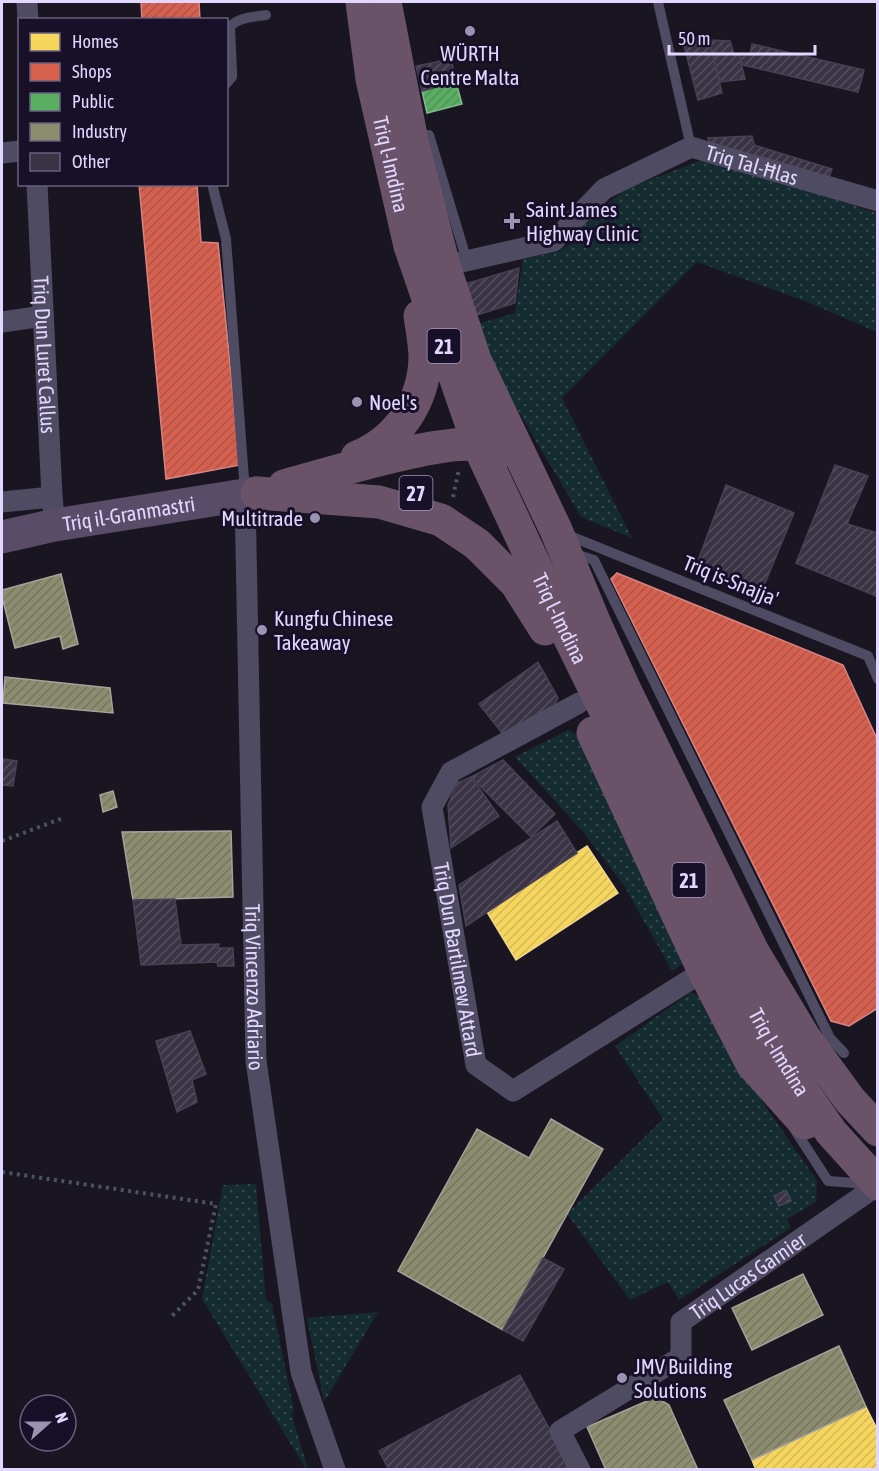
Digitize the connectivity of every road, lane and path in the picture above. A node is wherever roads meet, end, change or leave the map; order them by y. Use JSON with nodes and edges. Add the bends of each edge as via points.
{"nodes":[{"id":1,"x":27,"y":2,"type":"edge"},
{"id":2,"x":362,"y":2,"type":"edge"},
{"id":3,"x":385,"y":2,"type":"edge"},
{"id":4,"x":658,"y":2,"type":"edge"},
{"id":5,"x":266,"y":15,"type":"dead end"},
{"id":6,"x":28,"y":18,"type":"edge"},
{"id":7,"x":228,"y":82,"type":"edge"},
{"id":8,"x":691,"y":147,"type":"junction"},
{"id":9,"x":18,"y":151,"type":"edge"},
{"id":10,"x":2,"y":153,"type":"edge"},
{"id":11,"x":37,"y":186,"type":"edge"},
{"id":12,"x":213,"y":186,"type":"edge"},
{"id":13,"x":878,"y":201,"type":"edge"},
{"id":14,"x":410,"y":246,"type":"junction"},
{"id":15,"x":455,"y":263,"type":"junction"},
{"id":16,"x":43,"y":316,"type":"junction"},
{"id":17,"x":2,"y":322,"type":"edge"},
{"id":18,"x":475,"y":446,"type":"junction"},
{"id":19,"x":251,"y":494,"type":"junction"},
{"id":20,"x":2,"y":502,"type":"edge"},
{"id":21,"x":53,"y":511,"type":"junction"},
{"id":22,"x":2,"y":537,"type":"edge"},
{"id":23,"x":560,"y":540,"type":"junction"},
{"id":24,"x":544,"y":584,"type":"junction"},
{"id":25,"x":878,"y":679,"type":"edge"},
{"id":26,"x":625,"y":690,"type":"junction"},
{"id":27,"x":579,"y":703,"type":"junction"},
{"id":28,"x":63,"y":818,"type":"dead end"},
{"id":29,"x":2,"y":841,"type":"edge"},
{"id":30,"x":704,"y":971,"type":"junction"},
{"id":31,"x":812,"y":1002,"type":"junction"},
{"id":32,"x":804,"y":1037,"type":"junction"},
{"id":33,"x":844,"y":1053,"type":"dead end"},
{"id":34,"x":878,"y":1130,"type":"edge"},
{"id":35,"x":2,"y":1172,"type":"edge"},
{"id":36,"x":873,"y":1179,"type":"edge"},
{"id":37,"x":170,"y":1318,"type":"dead end"},
{"id":38,"x":335,"y":1470,"type":"edge"},
{"id":39,"x":580,"y":1470,"type":"edge"}],
"edges":[{"from":1,"to":6,"type":"street"},
{"from":2,"to":14,"type":"highway","name":"Triq l-Imdina","via":[[372,79]]},
{"from":3,"to":15,"type":"highway","name":"Triq l-Imdina"},
{"from":4,"to":8,"type":"lane"},
{"from":5,"to":7,"type":"lane","via":[[241,19],[230,27],[232,77]]},
{"from":8,"to":13,"type":"street","name":"Triq Tal-Ħlas"},
{"from":8,"to":15,"type":"street","name":"Triq Tal-Ħlas","via":[[604,189],[554,241]]},
{"from":9,"to":10,"type":"street"},
{"from":11,"to":16,"type":"street","name":"Triq Dun Luret Callus"},
{"from":12,"to":19,"type":"lane","via":[[226,239]]},
{"from":14,"to":18,"type":"highway","name":"Triq l-Imdina","number":"21"},
{"from":14,"to":19,"type":"highway","via":[[425,358],[418,395],[405,420],[369,453]]},
{"from":15,"to":23,"type":"highway","name":"Triq l-Imdina","via":[[475,360]]},
{"from":16,"to":17,"type":"street"},
{"from":16,"to":21,"type":"street","name":"Triq Dun Luret Callus"},
{"from":18,"to":19,"type":"highway","number":"27","via":[[401,455]]},
{"from":18,"to":24,"type":"highway","name":"Triq l-Imdina","number":"21"},
{"from":18,"to":26,"type":"highway","via":[[497,457],[518,483]]},
{"from":19,"to":21,"type":"main road","name":"Triq il-Granmastri","number":"27"},
{"from":19,"to":24,"type":"highway","number":"27","via":[[369,485],[443,501],[499,533]]},
{"from":19,"to":27,"type":"highway","via":[[379,502],[441,520],[477,544],[516,583],[545,628]]},
{"from":19,"to":38,"type":"street","name":"Triq Vincenzo Adriario","via":[[256,1061],[301,1372]]},
{"from":20,"to":21,"type":"street"},
{"from":21,"to":22,"type":"main road","name":"Triq il-Granmastri","number":"27"},
{"from":23,"to":25,"type":"lane","name":"Triq is-Snajja'","via":[[868,656]]},
{"from":23,"to":26,"type":"highway","name":"Triq l-Imdina","number":"21"},
{"from":23,"to":31,"type":"lane","via":[[594,560]]},
{"from":24,"to":36,"type":"highway","name":"Triq l-Imdina","number":"21","via":[[770,1038],[831,1132]]},
{"from":26,"to":32,"type":"highway","name":"Triq l-Imdina","number":"21","via":[[753,952]]},
{"from":27,"to":30,"type":"highway"},
{"from":27,"to":30,"type":"street","name":"Triq Dun Bartilmew Attard","via":[[451,772],[432,807],[476,1065],[513,1091]]},
{"from":28,"to":29,"type":"path"},
{"from":30,"to":36,"type":"highway","via":[[752,1064],[802,1121]]},
{"from":31,"to":32,"type":"lane"},
{"from":31,"to":33,"type":"lane","via":[[830,1038]]},
{"from":32,"to":34,"type":"highway","name":"Triq l-Imdina","number":"21","via":[[850,1100]]},
{"from":35,"to":37,"type":"path","via":[[216,1204],[198,1290]]},
{"from":36,"to":39,"type":"street","name":"Triq Lucas Garnier","via":[[681,1322],[681,1357],[560,1431]]}]}
